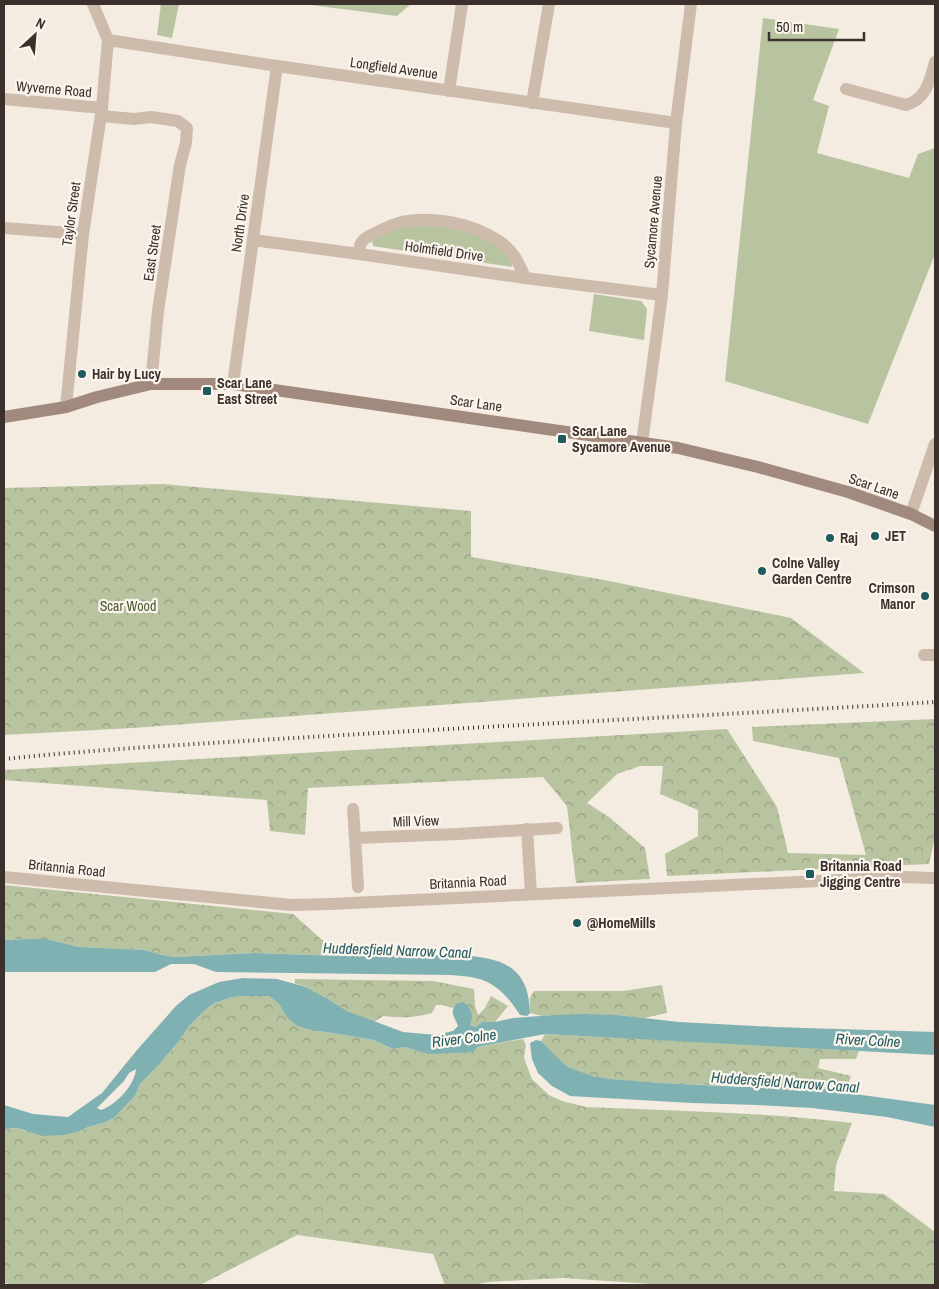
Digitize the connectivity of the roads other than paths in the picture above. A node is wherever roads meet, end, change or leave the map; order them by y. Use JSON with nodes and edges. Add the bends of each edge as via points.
{"nodes":[{"id":1,"x":93,"y":4,"type":"edge"},
{"id":2,"x":462,"y":4,"type":"edge"},
{"id":3,"x":549,"y":4,"type":"edge"},
{"id":4,"x":691,"y":4,"type":"edge"},
{"id":5,"x":108,"y":40,"type":"junction"},
{"id":6,"x":935,"y":62,"type":"edge"},
{"id":7,"x":276,"y":66,"type":"junction"},
{"id":8,"x":846,"y":89,"type":"dead end"},
{"id":9,"x":449,"y":91,"type":"junction"},
{"id":10,"x":4,"y":99,"type":"edge"},
{"id":11,"x":532,"y":103,"type":"junction"},
{"id":12,"x":101,"y":112,"type":"junction"},
{"id":13,"x":676,"y":123,"type":"junction"},
{"id":14,"x":187,"y":128,"type":"joint"},
{"id":15,"x":4,"y":228,"type":"edge"},
{"id":16,"x":83,"y":234,"type":"junction"},
{"id":17,"x":253,"y":240,"type":"junction"},
{"id":18,"x":359,"y":254,"type":"junction"},
{"id":19,"x":525,"y":278,"type":"junction"},
{"id":20,"x":662,"y":295,"type":"junction"},
{"id":21,"x":151,"y":384,"type":"junction"},
{"id":22,"x":233,"y":384,"type":"junction"},
{"id":23,"x":66,"y":407,"type":"junction"},
{"id":24,"x":4,"y":417,"type":"edge"},
{"id":25,"x":642,"y":443,"type":"junction"},
{"id":26,"x":935,"y":444,"type":"edge"},
{"id":27,"x":911,"y":514,"type":"junction"},
{"id":28,"x":935,"y":526,"type":"edge"},
{"id":29,"x":353,"y":809,"type":"dead end"},
{"id":30,"x":557,"y":828,"type":"dead end"},
{"id":31,"x":527,"y":829,"type":"junction"},
{"id":32,"x":355,"y":838,"type":"junction"},
{"id":33,"x":4,"y":877,"type":"edge"},
{"id":34,"x":935,"y":878,"type":"edge"},
{"id":35,"x":358,"y":887,"type":"dead end"},
{"id":36,"x":531,"y":894,"type":"junction"}],
"edges":[{"from":1,"to":5,"type":"street","name":"Taylor Street"},
{"from":2,"to":9,"type":"street"},
{"from":3,"to":11,"type":"street"},
{"from":4,"to":13,"type":"street","name":"Sycamore Avenue"},
{"from":5,"to":7,"type":"street","name":"Longfield Avenue"},
{"from":5,"to":12,"type":"street","name":"Taylor Street"},
{"from":6,"to":8,"type":"street","via":[[929,83],[920,98],[906,105]]},
{"from":7,"to":9,"type":"street","name":"Longfield Avenue"},
{"from":7,"to":17,"type":"street","name":"North Drive"},
{"from":9,"to":11,"type":"street","name":"Longfield Avenue"},
{"from":10,"to":12,"type":"street","name":"Wyverne Road"},
{"from":11,"to":13,"type":"street","name":"Longfield Avenue"},
{"from":12,"to":14,"type":"street","name":"Wyverne Road","via":[[134,119],[151,117],[178,121]]},
{"from":12,"to":16,"type":"street","name":"Taylor Street"},
{"from":13,"to":20,"type":"street","name":"Sycamore Avenue"},
{"from":14,"to":21,"type":"street","name":"East Street","via":[[158,311]]},
{"from":15,"to":16,"type":"street"},
{"from":16,"to":23,"type":"street","name":"Taylor Street"},
{"from":17,"to":18,"type":"street","name":"Holmfield Drive"},
{"from":17,"to":22,"type":"street","name":"North Drive"},
{"from":18,"to":19,"type":"street","name":"Holmfield Drive"},
{"from":18,"to":19,"type":"street","name":"Holmfield Drive","via":[[359,246],[364,239],[400,223],[417,220],[449,222],[469,227],[499,242],[512,253]]},
{"from":19,"to":20,"type":"street","name":"Holmfield Drive"},
{"from":20,"to":25,"type":"street","name":"Sycamore Avenue"},
{"from":21,"to":22,"type":"main road","name":"Scar Lane"},
{"from":21,"to":23,"type":"main road","name":"Scar Lane"},
{"from":22,"to":25,"type":"main road","name":"Scar Lane"},
{"from":23,"to":24,"type":"main road","name":"Scar Lane"},
{"from":25,"to":27,"type":"main road","name":"Scar Lane","via":[[758,467],[848,492]]},
{"from":26,"to":27,"type":"street"},
{"from":27,"to":28,"type":"main road","name":"Scar Lane"},
{"from":29,"to":32,"type":"street"},
{"from":30,"to":31,"type":"street","name":"Mill View"},
{"from":31,"to":32,"type":"street","name":"Mill View"},
{"from":31,"to":36,"type":"street"},
{"from":32,"to":35,"type":"street"},
{"from":33,"to":36,"type":"street","name":"Britannia Road","via":[[292,904]]},
{"from":34,"to":36,"type":"street","name":"Britannia Road"}]}
